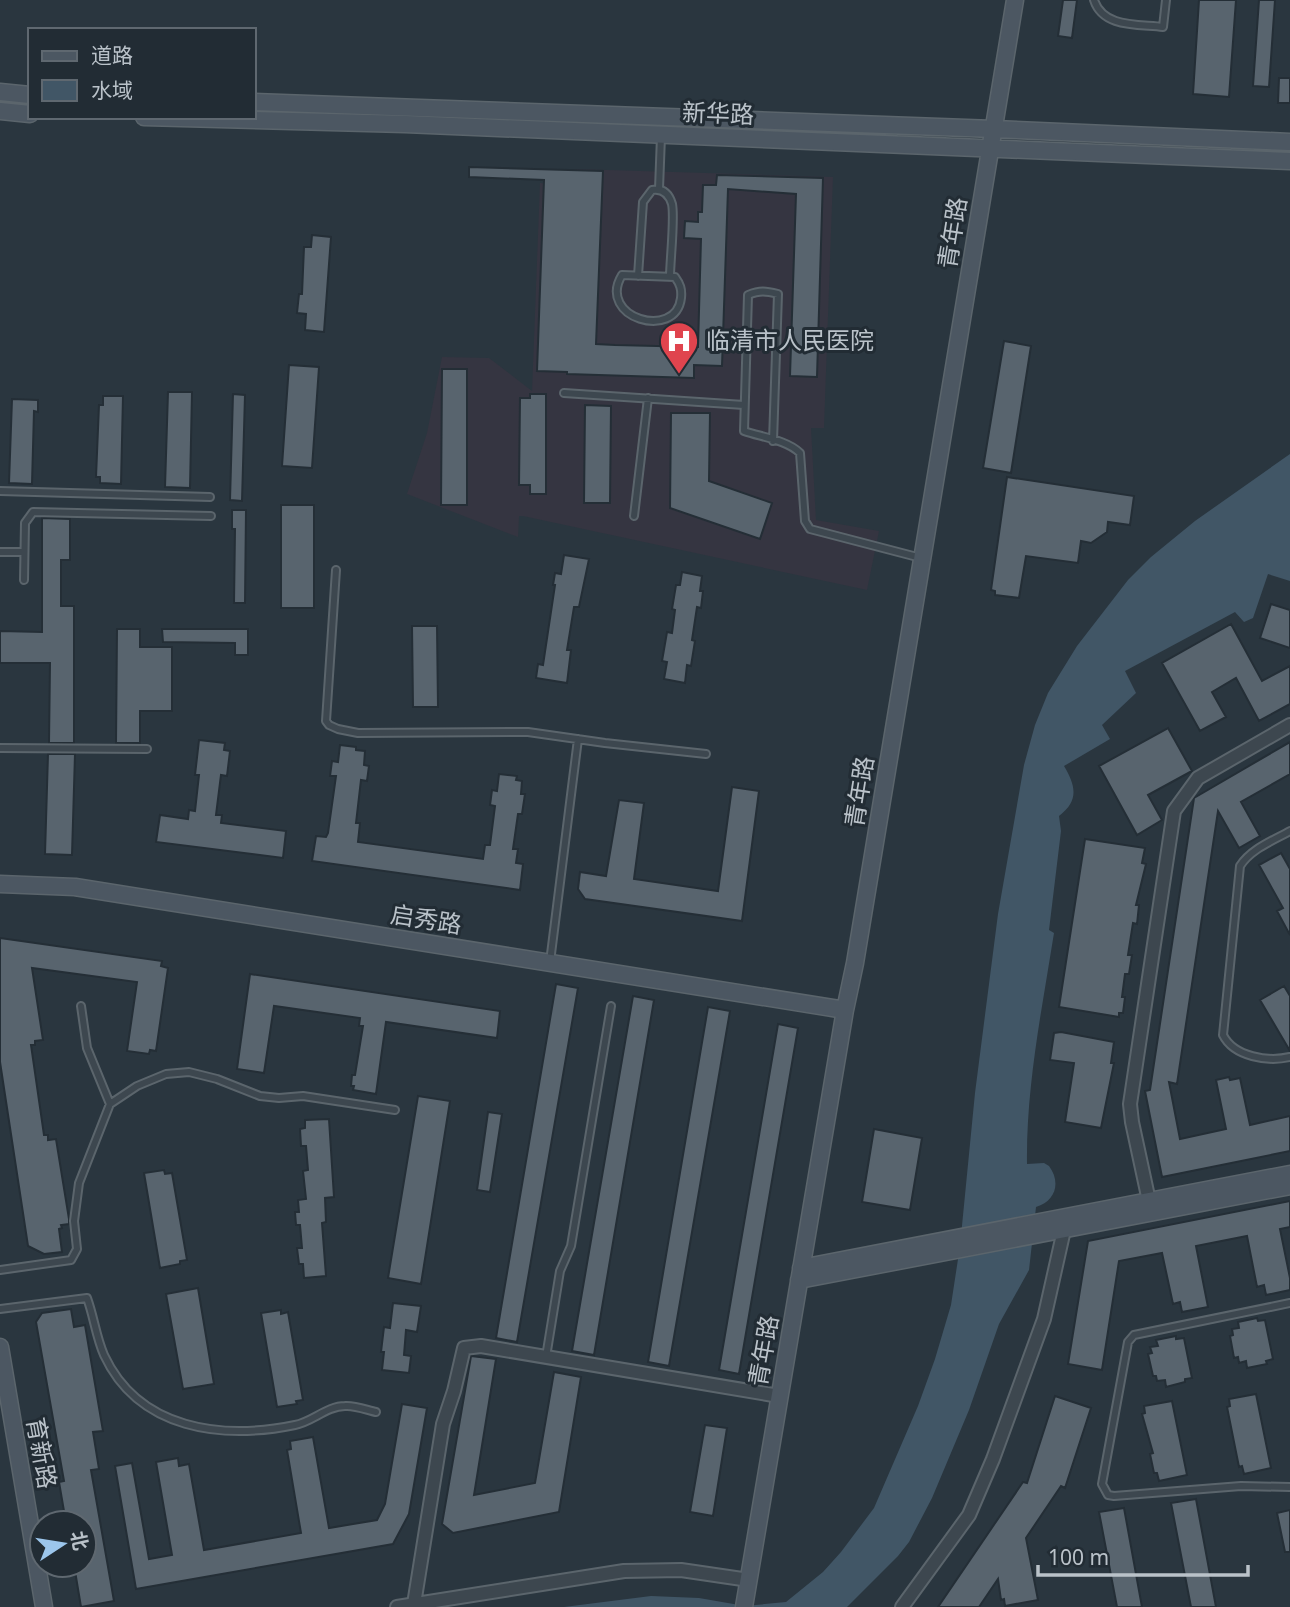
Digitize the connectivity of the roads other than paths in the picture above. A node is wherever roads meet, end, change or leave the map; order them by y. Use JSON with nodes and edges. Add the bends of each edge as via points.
{"nodes":[{"id":1,"x":1015,"y":0,"type":"edge"},
{"id":2,"x":1094,"y":0,"type":"edge"},
{"id":3,"x":1166,"y":0,"type":"edge"},
{"id":4,"x":0,"y":92,"type":"edge"},
{"id":5,"x":28,"y":95,"type":"edge"},
{"id":6,"x":256,"y":102,"type":"edge"},
{"id":7,"x":0,"y":111,"type":"edge"},
{"id":8,"x":28,"y":114,"type":"edge"},
{"id":9,"x":206,"y":119,"type":"edge"},
{"id":10,"x":994,"y":129,"type":"junction"},
{"id":11,"x":661,"y":134,"type":"junction"},
{"id":12,"x":1290,"y":142,"type":"edge"},
{"id":13,"x":991,"y":147,"type":"junction"},
{"id":14,"x":1290,"y":161,"type":"edge"},
{"id":15,"x":659,"y":188,"type":"junction"},
{"id":16,"x":638,"y":276,"type":"junction"},
{"id":17,"x":670,"y":277,"type":"junction"},
{"id":18,"x":564,"y":393,"type":"dead end"},
{"id":19,"x":648,"y":398,"type":"junction"},
{"id":20,"x":744,"y":405,"type":"junction"},
{"id":21,"x":773,"y":441,"type":"junction"},
{"id":22,"x":0,"y":491,"type":"edge"},
{"id":23,"x":210,"y":497,"type":"dead end"},
{"id":24,"x":211,"y":516,"type":"dead end"},
{"id":25,"x":634,"y":516,"type":"dead end"},
{"id":26,"x":0,"y":552,"type":"edge"},
{"id":27,"x":24,"y":552,"type":"junction"},
{"id":28,"x":922,"y":559,"type":"junction"},
{"id":29,"x":336,"y":570,"type":"dead end"},
{"id":30,"x":24,"y":580,"type":"dead end"},
{"id":31,"x":1290,"y":725,"type":"edge"},
{"id":32,"x":578,"y":738,"type":"junction"},
{"id":33,"x":0,"y":748,"type":"edge"},
{"id":34,"x":146,"y":749,"type":"dead end"},
{"id":35,"x":706,"y":754,"type":"dead end"},
{"id":36,"x":1290,"y":831,"type":"edge"},
{"id":37,"x":0,"y":884,"type":"edge"},
{"id":38,"x":550,"y":963,"type":"junction"},
{"id":39,"x":81,"y":1006,"type":"dead end"},
{"id":40,"x":611,"y":1006,"type":"dead end"},
{"id":41,"x":845,"y":1010,"type":"junction"},
{"id":42,"x":1290,"y":1057,"type":"edge"},
{"id":43,"x":110,"y":1104,"type":"junction"},
{"id":44,"x":395,"y":1110,"type":"dead end"},
{"id":45,"x":1290,"y":1174,"type":"edge"},
{"id":46,"x":1290,"y":1186,"type":"edge"},
{"id":47,"x":1149,"y":1201,"type":"junction"},
{"id":48,"x":1055,"y":1227,"type":"junction"},
{"id":49,"x":0,"y":1270,"type":"edge"},
{"id":50,"x":800,"y":1274,"type":"junction"},
{"id":51,"x":1290,"y":1303,"type":"edge"},
{"id":52,"x":0,"y":1309,"type":"edge"},
{"id":53,"x":0,"y":1347,"type":"edge"},
{"id":54,"x":546,"y":1357,"type":"junction"},
{"id":55,"x":779,"y":1396,"type":"junction"},
{"id":56,"x":376,"y":1412,"type":"dead end"},
{"id":57,"x":1290,"y":1487,"type":"edge"},
{"id":58,"x":746,"y":1593,"type":"edge"},
{"id":59,"x":414,"y":1604,"type":"junction"},
{"id":60,"x":44,"y":1607,"type":"edge"},
{"id":61,"x":397,"y":1607,"type":"edge"},
{"id":62,"x":902,"y":1607,"type":"edge"}],
"edges":[{"from":1,"to":10,"type":"street","name":"青年路"},
{"from":2,"to":3,"type":"lane","via":[[1103,17],[1112,21],[1163,27]]},
{"from":4,"to":5,"type":"street"},
{"from":6,"to":10,"type":"street","name":"新华路"},
{"from":7,"to":8,"type":"street"},
{"from":9,"to":11,"type":"street","name":"新华路"},
{"from":10,"to":12,"type":"street","name":"新华路"},
{"from":10,"to":13,"type":"street","name":"青年路"},
{"from":11,"to":13,"type":"street","name":"新华路"},
{"from":11,"to":15,"type":"lane"},
{"from":13,"to":14,"type":"street","name":"新华路"},
{"from":13,"to":28,"type":"street","name":"青年路"},
{"from":15,"to":16,"type":"lane","via":[[643,202]]},
{"from":15,"to":17,"type":"lane","via":[[672,205]]},
{"from":16,"to":17,"type":"lane"},
{"from":16,"to":17,"type":"lane","via":[[622,275],[617,283],[619,300],[630,316],[654,320],[678,310],[680,283]]},
{"from":18,"to":19,"type":"lane"},
{"from":19,"to":20,"type":"lane"},
{"from":19,"to":25,"type":"lane"},
{"from":20,"to":21,"type":"lane","via":[[744,432]]},
{"from":20,"to":21,"type":"lane","via":[[748,295],[766,290],[778,294]]},
{"from":21,"to":28,"type":"lane","via":[[800,453],[805,521],[810,529]]},
{"from":22,"to":23,"type":"lane"},
{"from":24,"to":27,"type":"lane","via":[[33,512],[25,523]]},
{"from":26,"to":27,"type":"lane"},
{"from":27,"to":30,"type":"lane"},
{"from":28,"to":41,"type":"street","name":"青年路"},
{"from":29,"to":32,"type":"lane","via":[[329,725],[358,733],[528,732]]},
{"from":31,"to":47,"type":"street","via":[[1198,778],[1174,811],[1130,1104]]},
{"from":32,"to":35,"type":"lane"},
{"from":32,"to":38,"type":"lane"},
{"from":33,"to":34,"type":"lane"},
{"from":36,"to":42,"type":"lane","via":[[1261,846],[1240,866],[1223,1035],[1227,1043],[1247,1054],[1276,1060]]},
{"from":37,"to":38,"type":"street","name":"启秀路","via":[[75,887]]},
{"from":38,"to":41,"type":"street","name":"启秀路"},
{"from":39,"to":43,"type":"lane","via":[[88,1048]]},
{"from":40,"to":54,"type":"lane","via":[[571,1246],[561,1271]]},
{"from":41,"to":50,"type":"street","name":"青年路"},
{"from":43,"to":44,"type":"lane","via":[[152,1079],[189,1072],[260,1097],[303,1096]]},
{"from":43,"to":49,"type":"lane","via":[[79,1183],[76,1249],[71,1261]]},
{"from":45,"to":47,"type":"street"},
{"from":46,"to":48,"type":"street"},
{"from":47,"to":48,"type":"street"},
{"from":48,"to":50,"type":"street"},
{"from":48,"to":62,"type":"street","via":[[1044,1319],[993,1459],[969,1515]]},
{"from":50,"to":55,"type":"street","name":"青年路"},
{"from":51,"to":57,"type":"lane","via":[[1134,1335],[1128,1342],[1102,1484],[1108,1495],[1114,1496],[1241,1486]]},
{"from":52,"to":56,"type":"lane","via":[[87,1298],[114,1374],[137,1400],[174,1422],[235,1433],[299,1424],[344,1406]]},
{"from":53,"to":60,"type":"street","name":"育新路"},
{"from":54,"to":55,"type":"street"},
{"from":54,"to":59,"type":"street","via":[[481,1346],[464,1348],[443,1424]]},
{"from":55,"to":58,"type":"street","name":"青年路"},
{"from":58,"to":59,"type":"street","via":[[681,1570],[624,1571]]},
{"from":59,"to":61,"type":"street"}]}
